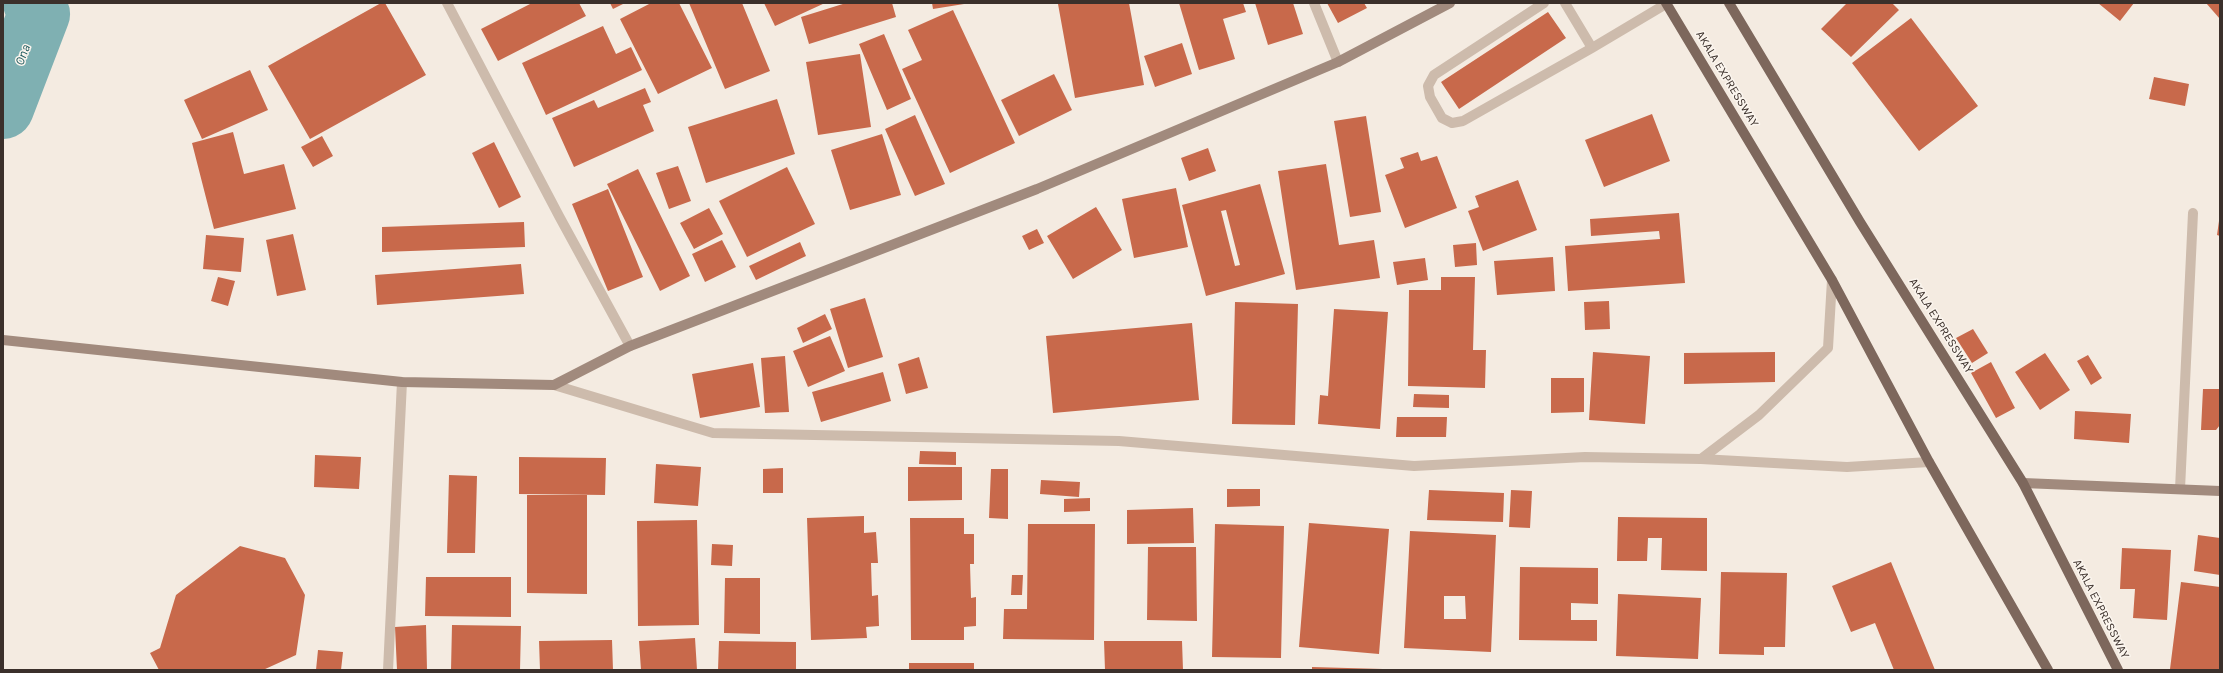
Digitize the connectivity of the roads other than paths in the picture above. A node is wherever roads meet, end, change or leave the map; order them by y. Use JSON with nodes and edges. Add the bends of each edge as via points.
{"nodes":[{"id":1,"x":447,"y":3,"type":"edge"},
{"id":2,"x":1314,"y":3,"type":"edge"},
{"id":3,"x":1450,"y":3,"type":"edge"},
{"id":4,"x":1544,"y":3,"type":"edge"},
{"id":5,"x":1565,"y":3,"type":"edge"},
{"id":6,"x":1666,"y":3,"type":"edge"},
{"id":7,"x":1729,"y":3,"type":"edge"},
{"id":8,"x":1592,"y":48,"type":"junction"},
{"id":9,"x":1338,"y":62,"type":"junction"},
{"id":10,"x":2193,"y":213,"type":"dead end"},
{"id":11,"x":1832,"y":280,"type":"junction"},
{"id":12,"x":3,"y":340,"type":"edge"},
{"id":13,"x":630,"y":346,"type":"junction"},
{"id":14,"x":402,"y":382,"type":"junction"},
{"id":15,"x":554,"y":385,"type":"junction"},
{"id":16,"x":1701,"y":459,"type":"junction"},
{"id":17,"x":1929,"y":462,"type":"junction"},
{"id":18,"x":2023,"y":483,"type":"junction"},
{"id":19,"x":2180,"y":489,"type":"junction"},
{"id":20,"x":2220,"y":491,"type":"edge"},
{"id":21,"x":388,"y":670,"type":"edge"},
{"id":22,"x":2048,"y":670,"type":"edge"},
{"id":23,"x":2118,"y":670,"type":"edge"}],
"edges":[{"from":1,"to":13,"type":"street"},
{"from":2,"to":9,"type":"street"},
{"from":3,"to":9,"type":"street"},
{"from":4,"to":8,"type":"street","via":[[1434,75],[1428,86],[1430,97],[1442,118],[1452,123],[1463,121]]},
{"from":5,"to":8,"type":"street"},
{"from":6,"to":8,"type":"street"},
{"from":6,"to":11,"type":"main road","name":"AKALA EXPRESSWAY"},
{"from":7,"to":18,"type":"main road","name":"AKALA EXPRESSWAY","via":[[1860,222]]},
{"from":9,"to":13,"type":"street","via":[[1037,189]]},
{"from":10,"to":19,"type":"street"},
{"from":11,"to":16,"type":"street","via":[[1828,348],[1759,415]]},
{"from":11,"to":17,"type":"main road","name":"AKALA EXPRESSWAY"},
{"from":12,"to":14,"type":"street"},
{"from":13,"to":15,"type":"street"},
{"from":14,"to":15,"type":"street"},
{"from":14,"to":21,"type":"street"},
{"from":15,"to":16,"type":"street","via":[[713,433],[1119,441],[1414,466],[1585,457]]},
{"from":16,"to":17,"type":"street","via":[[1847,467]]},
{"from":17,"to":22,"type":"main road","name":"AKALA EXPRESSWAY"},
{"from":18,"to":19,"type":"street"},
{"from":18,"to":23,"type":"main road","name":"AKALA EXPRESSWAY"},
{"from":19,"to":20,"type":"street"}]}
